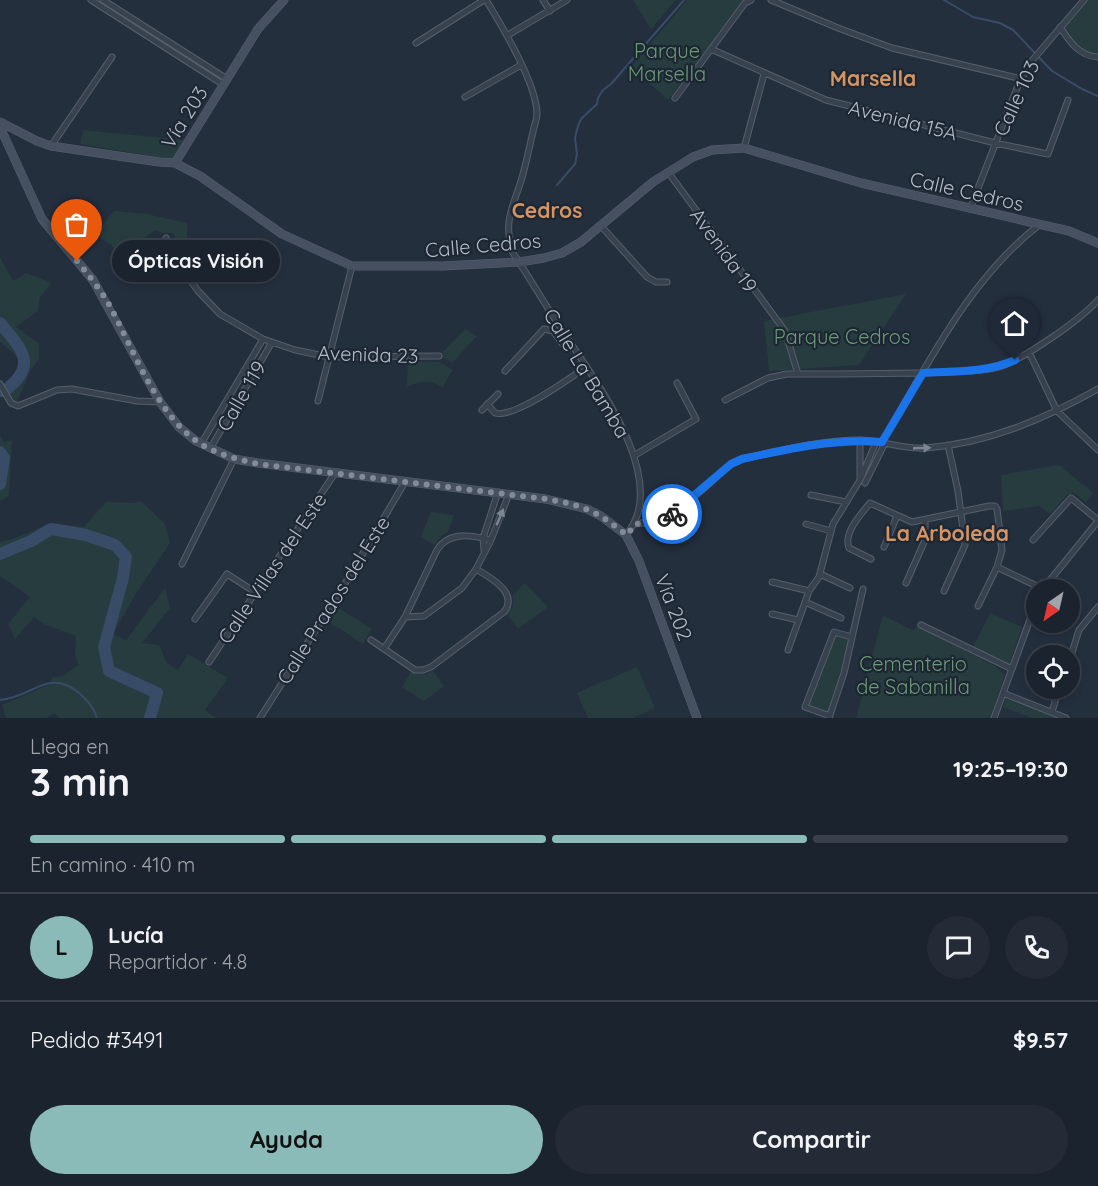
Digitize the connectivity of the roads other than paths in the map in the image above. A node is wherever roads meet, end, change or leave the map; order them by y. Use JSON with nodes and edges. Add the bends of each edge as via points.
{"nodes":[{"id":1,"x":91,"y":0,"type":"edge"},
{"id":2,"x":103,"y":0,"type":"edge"},
{"id":3,"x":284,"y":0,"type":"edge"},
{"id":4,"x":485,"y":0,"type":"edge"},
{"id":5,"x":543,"y":0,"type":"edge"},
{"id":6,"x":567,"y":0,"type":"edge"},
{"id":7,"x":751,"y":0,"type":"edge"},
{"id":8,"x":771,"y":0,"type":"edge"},
{"id":9,"x":1084,"y":0,"type":"edge"},
{"id":10,"x":550,"y":10,"type":"junction"},
{"id":11,"x":119,"y":14,"type":"junction"},
{"id":12,"x":1060,"y":27,"type":"junction"},
{"id":13,"x":508,"y":35,"type":"junction"},
{"id":14,"x":416,"y":43,"type":"dead end"},
{"id":15,"x":173,"y":44,"type":"junction"},
{"id":16,"x":711,"y":49,"type":"junction"},
{"id":17,"x":169,"y":50,"type":"junction"},
{"id":18,"x":112,"y":57,"type":"dead end"},
{"id":19,"x":1095,"y":57,"type":"edge"},
{"id":20,"x":521,"y":65,"type":"junction"},
{"id":21,"x":764,"y":74,"type":"junction"},
{"id":22,"x":1022,"y":80,"type":"junction"},
{"id":23,"x":225,"y":82,"type":"junction"},
{"id":24,"x":465,"y":97,"type":"dead end"},
{"id":25,"x":675,"y":98,"type":"dead end"},
{"id":26,"x":1068,"y":100,"type":"dead end"},
{"id":27,"x":0,"y":122,"type":"edge"},
{"id":28,"x":0,"y":127,"type":"edge"},
{"id":29,"x":24,"y":134,"type":"junction"},
{"id":30,"x":995,"y":143,"type":"junction"},
{"id":31,"x":51,"y":146,"type":"junction"},
{"id":32,"x":11,"y":148,"type":"junction"},
{"id":33,"x":744,"y":148,"type":"junction"},
{"id":34,"x":175,"y":163,"type":"junction"},
{"id":35,"x":668,"y":172,"type":"junction"},
{"id":36,"x":970,"y":209,"type":"junction"},
{"id":37,"x":1039,"y":225,"type":"junction"},
{"id":38,"x":601,"y":226,"type":"junction"},
{"id":39,"x":166,"y":238,"type":"dead end"},
{"id":40,"x":1098,"y":243,"type":"edge"},
{"id":41,"x":519,"y":262,"type":"junction"},
{"id":42,"x":352,"y":266,"type":"junction"},
{"id":43,"x":667,"y":282,"type":"dead end"},
{"id":44,"x":1098,"y":300,"type":"edge"},
{"id":45,"x":263,"y":339,"type":"junction"},
{"id":46,"x":272,"y":342,"type":"junction"},
{"id":47,"x":571,"y":344,"type":"junction"},
{"id":48,"x":1029,"y":352,"type":"junction"},
{"id":49,"x":439,"y":356,"type":"dead end"},
{"id":50,"x":329,"y":357,"type":"junction"},
{"id":51,"x":586,"y":367,"type":"junction"},
{"id":52,"x":505,"y":371,"type":"dead end"},
{"id":53,"x":923,"y":373,"type":"junction"},
{"id":54,"x":798,"y":374,"type":"junction"},
{"id":55,"x":676,"y":383,"type":"dead end"},
{"id":56,"x":0,"y":384,"type":"edge"},
{"id":57,"x":1098,"y":389,"type":"edge"},
{"id":58,"x":498,"y":394,"type":"dead end"},
{"id":59,"x":725,"y":400,"type":"dead end"},
{"id":60,"x":318,"y":401,"type":"dead end"},
{"id":61,"x":160,"y":402,"type":"junction"},
{"id":62,"x":487,"y":404,"type":"junction"},
{"id":63,"x":482,"y":410,"type":"dead end"},
{"id":64,"x":1057,"y":411,"type":"junction"},
{"id":65,"x":860,"y":440,"type":"junction"},
{"id":66,"x":881,"y":442,"type":"junction"},
{"id":67,"x":201,"y":444,"type":"junction"},
{"id":68,"x":948,"y":445,"type":"junction"},
{"id":69,"x":210,"y":449,"type":"junction"},
{"id":70,"x":1098,"y":450,"type":"edge"},
{"id":71,"x":635,"y":455,"type":"junction"},
{"id":72,"x":234,"y":459,"type":"junction"},
{"id":73,"x":335,"y":473,"type":"junction"},
{"id":74,"x":863,"y":481,"type":"junction"},
{"id":75,"x":405,"y":482,"type":"junction"},
{"id":76,"x":498,"y":492,"type":"junction"},
{"id":77,"x":509,"y":494,"type":"junction"},
{"id":78,"x":811,"y":495,"type":"dead end"},
{"id":79,"x":846,"y":502,"type":"junction"},
{"id":80,"x":962,"y":512,"type":"junction"},
{"id":81,"x":897,"y":516,"type":"junction"},
{"id":82,"x":925,"y":520,"type":"junction"},
{"id":83,"x":1098,"y":521,"type":"edge"},
{"id":84,"x":635,"y":524,"type":"junction"},
{"id":85,"x":806,"y":524,"type":"dead end"},
{"id":86,"x":831,"y":531,"type":"junction"},
{"id":87,"x":627,"y":535,"type":"junction"},
{"id":88,"x":483,"y":538,"type":"junction"},
{"id":89,"x":491,"y":540,"type":"junction"},
{"id":90,"x":1033,"y":540,"type":"dead end"},
{"id":91,"x":884,"y":547,"type":"dead end"},
{"id":92,"x":484,"y":550,"type":"junction"},
{"id":93,"x":871,"y":560,"type":"dead end"},
{"id":94,"x":182,"y":564,"type":"dead end"},
{"id":95,"x":997,"y":567,"type":"junction"},
{"id":96,"x":476,"y":569,"type":"junction"},
{"id":97,"x":820,"y":574,"type":"junction"},
{"id":98,"x":1051,"y":579,"type":"edge"},
{"id":99,"x":1026,"y":581,"type":"edge"},
{"id":100,"x":772,"y":582,"type":"dead end"},
{"id":101,"x":906,"y":583,"type":"dead end"},
{"id":102,"x":850,"y":588,"type":"dead end"},
{"id":103,"x":863,"y":590,"type":"dead end"},
{"id":104,"x":809,"y":591,"type":"junction"},
{"id":105,"x":944,"y":591,"type":"dead end"},
{"id":106,"x":255,"y":592,"type":"junction"},
{"id":107,"x":805,"y":602,"type":"junction"},
{"id":108,"x":978,"y":606,"type":"dead end"},
{"id":109,"x":1098,"y":607,"type":"edge"},
{"id":110,"x":772,"y":614,"type":"dead end"},
{"id":111,"x":405,"y":616,"type":"junction"},
{"id":112,"x":841,"y":618,"type":"dead end"},
{"id":113,"x":195,"y":619,"type":"dead end"},
{"id":114,"x":798,"y":620,"type":"junction"},
{"id":115,"x":921,"y":626,"type":"dead end"},
{"id":116,"x":1026,"y":630,"type":"edge"},
{"id":117,"x":852,"y":637,"type":"junction"},
{"id":118,"x":371,"y":640,"type":"dead end"},
{"id":119,"x":1075,"y":645,"type":"edge"},
{"id":120,"x":384,"y":649,"type":"junction"},
{"id":121,"x":788,"y":650,"type":"dead end"},
{"id":122,"x":209,"y":662,"type":"dead end"},
{"id":123,"x":1012,"y":669,"type":"junction"},
{"id":124,"x":1003,"y":693,"type":"junction"},
{"id":125,"x":1056,"y":699,"type":"edge"},
{"id":126,"x":1052,"y":712,"type":"junction"},
{"id":127,"x":830,"y":717,"type":"edge"},
{"id":128,"x":260,"y":718,"type":"edge"},
{"id":129,"x":697,"y":718,"type":"edge"},
{"id":130,"x":994,"y":718,"type":"edge"},
{"id":131,"x":1066,"y":718,"type":"edge"}],
"edges":[{"from":1,"to":11,"type":"street"},
{"from":2,"to":11,"type":"street"},
{"from":3,"to":23,"type":"main road","name":"Vía 203","via":[[258,29]]},
{"from":4,"to":13,"type":"street","name":"Calle La Bamba"},
{"from":4,"to":14,"type":"street"},
{"from":5,"to":10,"type":"street"},
{"from":6,"to":10,"type":"street"},
{"from":7,"to":16,"type":"street"},
{"from":8,"to":22,"type":"street","via":[[892,48]]},
{"from":9,"to":12,"type":"street","name":"Calle 103"},
{"from":10,"to":13,"type":"street"},
{"from":11,"to":15,"type":"street"},
{"from":11,"to":17,"type":"street"},
{"from":12,"to":19,"type":"street","via":[[1071,45]]},
{"from":12,"to":22,"type":"street","name":"Calle 103","via":[[1030,63]]},
{"from":13,"to":20,"type":"street","name":"Calle La Bamba"},
{"from":15,"to":17,"type":"street"},
{"from":15,"to":23,"type":"street"},
{"from":16,"to":21,"type":"street","name":"Avenida 15A"},
{"from":16,"to":25,"type":"street"},
{"from":17,"to":23,"type":"street"},
{"from":18,"to":31,"type":"street"},
{"from":20,"to":24,"type":"street"},
{"from":20,"to":41,"type":"street","name":"Calle La Bamba","via":[[537,114],[508,222],[510,243]]},
{"from":21,"to":30,"type":"street","name":"Avenida 15A","via":[[826,100]]},
{"from":21,"to":33,"type":"street"},
{"from":22,"to":30,"type":"street","name":"Calle 103"},
{"from":23,"to":34,"type":"main road","name":"Vía 203"},
{"from":26,"to":30,"type":"street","name":"Avenida 15A","via":[[1047,153]]},
{"from":27,"to":29,"type":"main road","name":"Vía 203"},
{"from":28,"to":32,"type":"main road","name":"Vía 202"},
{"from":29,"to":31,"type":"main road","name":"Vía 203"},
{"from":29,"to":32,"type":"main road"},
{"from":30,"to":36,"type":"street","name":"Calle 103"},
{"from":31,"to":34,"type":"main road","name":"Vía 203"},
{"from":32,"to":61,"type":"main road","name":"Vía 202","via":[[42,219],[93,280]]},
{"from":33,"to":35,"type":"main road","name":"Calle Cedros","via":[[704,152]]},
{"from":33,"to":36,"type":"main road","name":"Calle Cedros","via":[[861,183]]},
{"from":34,"to":42,"type":"main road","name":"Calle Cedros","via":[[282,234]]},
{"from":35,"to":38,"type":"main road","name":"Calle Cedros"},
{"from":35,"to":54,"type":"street","name":"Avenida 19","via":[[785,331]]},
{"from":36,"to":37,"type":"main road","name":"Calle Cedros"},
{"from":37,"to":40,"type":"main road","name":"Calle Cedros","via":[[1069,231]]},
{"from":37,"to":53,"type":"street","via":[[1014,245],[985,281],[942,339]]},
{"from":38,"to":41,"type":"main road","name":"Calle Cedros","via":[[562,253]]},
{"from":38,"to":43,"type":"street","via":[[647,277]]},
{"from":39,"to":45,"type":"street","name":"Avenida 23","via":[[183,270],[220,314]]},
{"from":41,"to":42,"type":"main road","name":"Calle Cedros"},
{"from":41,"to":47,"type":"street","name":"Calle La Bamba"},
{"from":42,"to":50,"type":"street"},
{"from":44,"to":48,"type":"street"},
{"from":45,"to":46,"type":"street","name":"Avenida 23"},
{"from":45,"to":67,"type":"street","name":"Calle 119"},
{"from":46,"to":50,"type":"street","name":"Avenida 23"},
{"from":46,"to":69,"type":"street","name":"Calle 119"},
{"from":47,"to":51,"type":"street","name":"Calle La Bamba"},
{"from":47,"to":52,"type":"street","via":[[564,346],[556,333],[544,329]]},
{"from":48,"to":53,"type":"street","via":[[1000,367]]},
{"from":48,"to":64,"type":"street"},
{"from":49,"to":50,"type":"street","name":"Avenida 23"},
{"from":50,"to":60,"type":"street"},
{"from":51,"to":62,"type":"street","via":[[549,393],[505,414],[495,413]]},
{"from":51,"to":71,"type":"street","name":"Calle La Bamba"},
{"from":53,"to":54,"type":"street"},
{"from":53,"to":66,"type":"street"},
{"from":54,"to":59,"type":"street","via":[[768,378]]},
{"from":55,"to":71,"type":"street","via":[[696,419]]},
{"from":56,"to":61,"type":"street","via":[[11,403],[18,406],[57,390],[72,389]]},
{"from":57,"to":64,"type":"street"},
{"from":58,"to":62,"type":"street"},
{"from":61,"to":67,"type":"main road","name":"Vía 202","via":[[179,427]]},
{"from":62,"to":63,"type":"street"},
{"from":64,"to":68,"type":"street","via":[[1010,430]]},
{"from":64,"to":70,"type":"street"},
{"from":65,"to":66,"type":"street"},
{"from":65,"to":74,"type":"street"},
{"from":65,"to":84,"type":"street","via":[[742,459],[678,510],[660,520]]},
{"from":66,"to":68,"type":"street","one_way":true,"via":[[916,448]]},
{"from":66,"to":74,"type":"street"},
{"from":67,"to":69,"type":"main road","name":"Vía 202"},
{"from":68,"to":80,"type":"street"},
{"from":69,"to":72,"type":"main road","name":"Vía 202"},
{"from":71,"to":84,"type":"street","name":"Calle La Bamba","via":[[641,508]]},
{"from":72,"to":73,"type":"main road","name":"Vía 202"},
{"from":72,"to":94,"type":"street"},
{"from":73,"to":75,"type":"main road","name":"Vía 202"},
{"from":73,"to":106,"type":"street","name":"Calle Villas del Este"},
{"from":74,"to":79,"type":"street"},
{"from":75,"to":76,"type":"main road","name":"Vía 202"},
{"from":75,"to":128,"type":"street","name":"Calle Prados del Este"},
{"from":76,"to":77,"type":"main road","name":"Vía 202"},
{"from":76,"to":88,"type":"street"},
{"from":77,"to":87,"type":"main road","name":"Vía 202","via":[[572,504],[601,516]]},
{"from":89,"to":77,"type":"street","one_way":true},
{"from":78,"to":79,"type":"street"},
{"from":79,"to":86,"type":"street"},
{"from":80,"to":82,"type":"street"},
{"from":80,"to":95,"type":"street","via":[[989,506],[997,509],[1002,545]]},
{"from":80,"to":105,"type":"street","via":[[965,546]]},
{"from":81,"to":82,"type":"street","via":[[912,522]]},
{"from":81,"to":91,"type":"street"},
{"from":81,"to":93,"type":"street","via":[[870,503],[853,527],[849,548]]},
{"from":82,"to":101,"type":"street","via":[[924,544]]},
{"from":83,"to":90,"type":"street","via":[[1073,499],[1068,500]]},
{"from":83,"to":98,"type":"street"},
{"from":84,"to":87,"type":"street"},
{"from":85,"to":86,"type":"street"},
{"from":86,"to":97,"type":"street"},
{"from":87,"to":129,"type":"main road","name":"Vía 202"},
{"from":88,"to":89,"type":"street"},
{"from":88,"to":92,"type":"street"},
{"from":88,"to":111,"type":"street","via":[[444,540]]},
{"from":89,"to":92,"type":"street"},
{"from":92,"to":96,"type":"street"},
{"from":95,"to":99,"type":"street"},
{"from":95,"to":108,"type":"street"},
{"from":96,"to":111,"type":"street","via":[[462,588],[427,614]]},
{"from":96,"to":120,"type":"street","via":[[508,596],[510,601],[504,612],[423,670],[410,667]]},
{"from":97,"to":102,"type":"street"},
{"from":97,"to":104,"type":"street"},
{"from":100,"to":104,"type":"street"},
{"from":103,"to":117,"type":"street"},
{"from":104,"to":107,"type":"street"},
{"from":106,"to":113,"type":"street","via":[[227,573]]},
{"from":106,"to":122,"type":"street","name":"Calle Villas del Este"},
{"from":107,"to":112,"type":"street"},
{"from":107,"to":114,"type":"street"},
{"from":109,"to":119,"type":"street","via":[[1081,627]]},
{"from":110,"to":114,"type":"street"},
{"from":111,"to":120,"type":"street"},
{"from":114,"to":121,"type":"street"},
{"from":115,"to":123,"type":"street"},
{"from":116,"to":123,"type":"street"},
{"from":117,"to":127,"type":"street"},
{"from":117,"to":127,"type":"street","via":[[834,632],[805,707]]},
{"from":118,"to":120,"type":"street"},
{"from":123,"to":124,"type":"street"},
{"from":124,"to":126,"type":"street"},
{"from":124,"to":130,"type":"street"},
{"from":125,"to":126,"type":"street"},
{"from":126,"to":131,"type":"street"}]}
